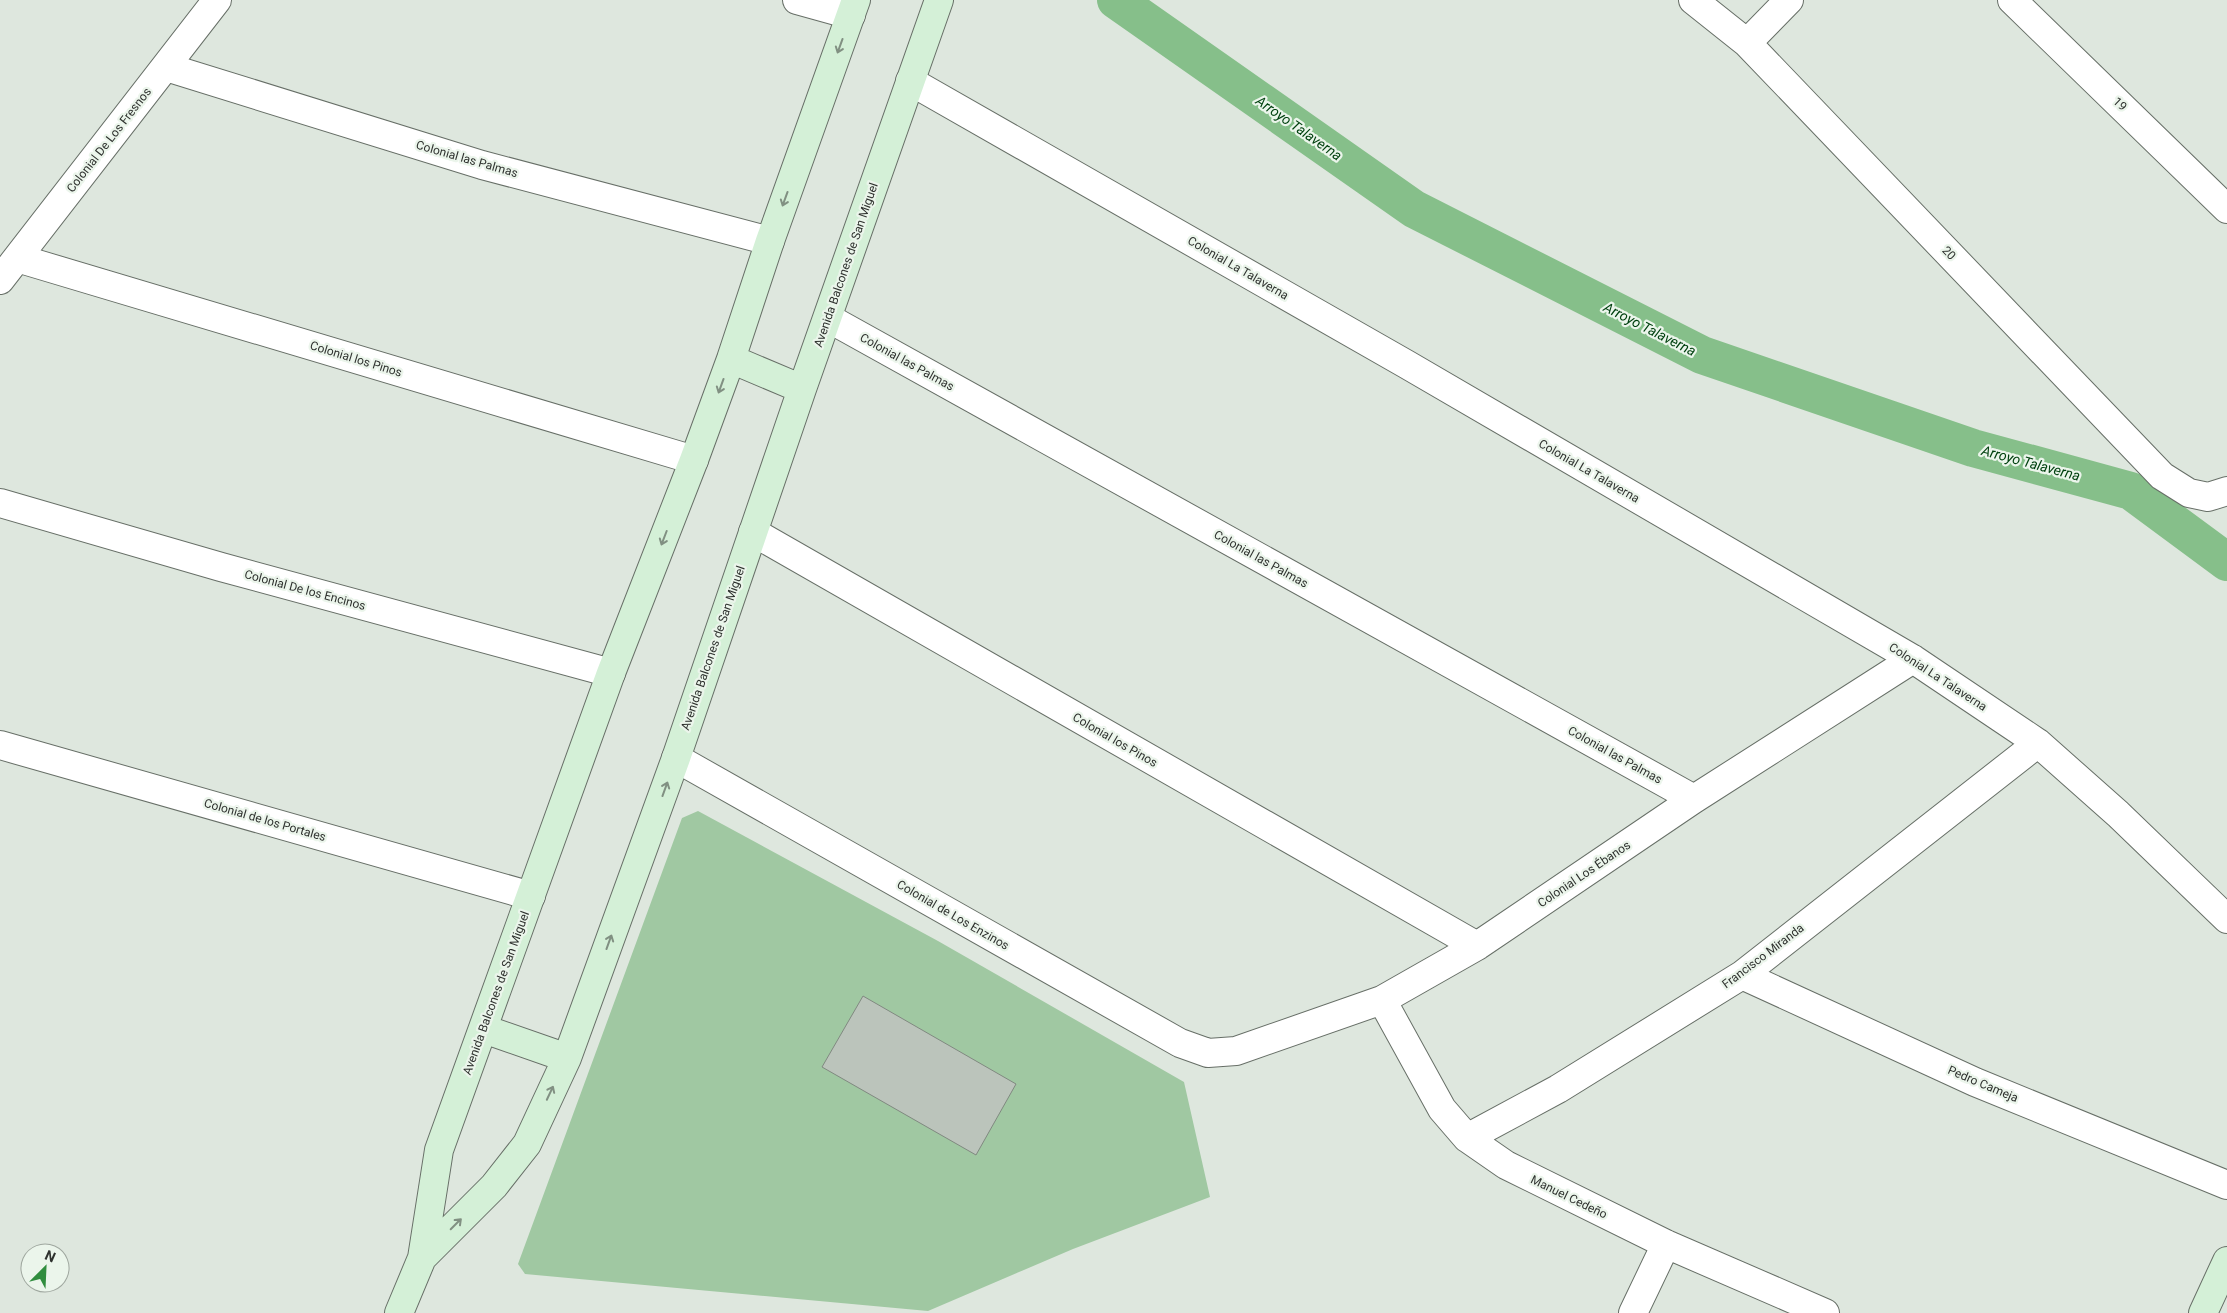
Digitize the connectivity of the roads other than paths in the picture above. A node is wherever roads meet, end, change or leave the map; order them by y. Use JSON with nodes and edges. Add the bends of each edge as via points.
{"nodes":[{"id":1,"x":217,"y":0,"type":"edge"},
{"id":2,"x":797,"y":0,"type":"edge"},
{"id":3,"x":939,"y":0,"type":"edge"},
{"id":4,"x":1693,"y":0,"type":"edge"},
{"id":5,"x":1789,"y":0,"type":"edge"},
{"id":6,"x":2012,"y":0,"type":"edge"},
{"id":7,"x":853,"y":7,"type":"edge"},
{"id":8,"x":1747,"y":43,"type":"junction"},
{"id":9,"x":166,"y":67,"type":"junction"},
{"id":10,"x":910,"y":81,"type":"junction"},
{"id":11,"x":2227,"y":209,"type":"edge"},
{"id":12,"x":770,"y":240,"type":"junction"},
{"id":13,"x":17,"y":258,"type":"junction"},
{"id":14,"x":0,"y":280,"type":"edge"},
{"id":15,"x":828,"y":318,"type":"junction"},
{"id":16,"x":731,"y":359,"type":"junction"},
{"id":17,"x":802,"y":389,"type":"junction"},
{"id":18,"x":694,"y":460,"type":"junction"},
{"id":19,"x":2218,"y":494,"type":"edge"},
{"id":20,"x":0,"y":502,"type":"edge"},
{"id":21,"x":752,"y":532,"type":"junction"},
{"id":22,"x":1913,"y":659,"type":"junction"},
{"id":23,"x":611,"y":673,"type":"junction"},
{"id":24,"x":2038,"y":743,"type":"junction"},
{"id":25,"x":0,"y":745,"type":"edge"},
{"id":26,"x":676,"y":758,"type":"junction"},
{"id":27,"x":1694,"y":799,"type":"junction"},
{"id":28,"x":531,"y":896,"type":"junction"},
{"id":29,"x":2227,"y":919,"type":"edge"},
{"id":30,"x":1478,"y":946,"type":"junction"},
{"id":31,"x":1742,"y":975,"type":"junction"},
{"id":32,"x":1382,"y":1000,"type":"junction"},
{"id":33,"x":484,"y":1028,"type":"junction"},
{"id":34,"x":1236,"y":1051,"type":"joint"},
{"id":35,"x":567,"y":1058,"type":"junction"},
{"id":36,"x":1467,"y":1138,"type":"junction"},
{"id":37,"x":2227,"y":1185,"type":"edge"},
{"id":38,"x":1666,"y":1244,"type":"junction"},
{"id":39,"x":422,"y":1258,"type":"junction"},
{"id":40,"x":2227,"y":1260,"type":"edge"},
{"id":41,"x":399,"y":1313,"type":"edge"},
{"id":42,"x":1633,"y":1313,"type":"edge"},
{"id":43,"x":1825,"y":1313,"type":"edge"},
{"id":44,"x":2203,"y":1313,"type":"edge"}],
"edges":[{"from":1,"to":9,"type":"street","name":"Colonial De Los Fresnos"},
{"from":2,"to":7,"type":"street"},
{"from":3,"to":10,"type":"street","name":"Avenida Balcones de San Miguel"},
{"from":4,"to":8,"type":"street","name":"20"},
{"from":5,"to":8,"type":"street"},
{"from":6,"to":11,"type":"street","name":"19"},
{"from":7,"to":12,"type":"street","name":"Avenida Balcones de San Miguel","one_way":true},
{"from":8,"to":19,"type":"street","name":"20","via":[[2162,476],[2189,493]]},
{"from":9,"to":12,"type":"street","name":"Colonial las Palmas","via":[[482,165]]},
{"from":9,"to":13,"type":"street","name":"Colonial De Los Fresnos"},
{"from":10,"to":15,"type":"street","name":"Avenida Balcones de San Miguel"},
{"from":10,"to":22,"type":"street","name":"Colonial La Talaverna"},
{"from":12,"to":16,"type":"street","name":"Avenida Balcones de San Miguel"},
{"from":13,"to":14,"type":"street","name":"Colonial De Los Fresnos"},
{"from":13,"to":18,"type":"street","name":"Colonial los Pinos"},
{"from":15,"to":17,"type":"street","name":"Avenida Balcones de San Miguel"},
{"from":15,"to":27,"type":"street","name":"Colonial las Palmas"},
{"from":16,"to":17,"type":"street"},
{"from":16,"to":18,"type":"street","name":"Avenida Balcones de San Miguel","one_way":true},
{"from":17,"to":21,"type":"street","name":"Avenida Balcones de San Miguel"},
{"from":18,"to":23,"type":"street","name":"Avenida Balcones de San Miguel","one_way":true},
{"from":20,"to":23,"type":"street","name":"Colonial De los Encinos"},
{"from":21,"to":26,"type":"street","name":"Avenida Balcones de San Miguel"},
{"from":21,"to":30,"type":"street","name":"Colonial los Pinos"},
{"from":22,"to":24,"type":"street","name":"Colonial La Talaverna"},
{"from":22,"to":27,"type":"street","name":"Colonial Los Ébanos"},
{"from":23,"to":28,"type":"street","name":"Avenida Balcones de San Miguel"},
{"from":24,"to":29,"type":"street","name":"Colonial La Talaverna","via":[[2118,814]]},
{"from":24,"to":31,"type":"street","name":"Francisco Miranda"},
{"from":25,"to":28,"type":"street","name":"Colonial de los Portales"},
{"from":26,"to":34,"type":"street","name":"Colonial de Los Enzinos","via":[[1180,1043],[1208,1053]]},
{"from":35,"to":26,"type":"street","name":"Avenida Balcones de San Miguel","one_way":true},
{"from":27,"to":30,"type":"street","name":"Colonial Los Ébanos"},
{"from":28,"to":33,"type":"street","name":"Avenida Balcones de San Miguel"},
{"from":30,"to":32,"type":"street","name":"Colonial Los Ébanos"},
{"from":31,"to":36,"type":"street","name":"Francisco Miranda","via":[[1558,1089]]},
{"from":31,"to":37,"type":"street","name":"Pedro Cameja","via":[[1975,1082]]},
{"from":32,"to":34,"type":"street","name":"Colonial Los Ébanos"},
{"from":32,"to":36,"type":"street","name":"Manuel Cedeño","via":[[1442,1109]]},
{"from":33,"to":35,"type":"street"},
{"from":33,"to":39,"type":"street","name":"Avenida Balcones de San Miguel","via":[[439,1150]]},
{"from":39,"to":35,"type":"street","name":"Avenida Balcones de San Miguel","one_way":true,"via":[[494,1186],[527,1144]]},
{"from":36,"to":38,"type":"street","name":"Manuel Cedeño","via":[[1506,1166]]},
{"from":38,"to":42,"type":"street"},
{"from":38,"to":43,"type":"street","name":"Manuel Cedeño"},
{"from":39,"to":41,"type":"street","name":"Avenida Balcones de San Miguel"},
{"from":40,"to":44,"type":"street"}]}
